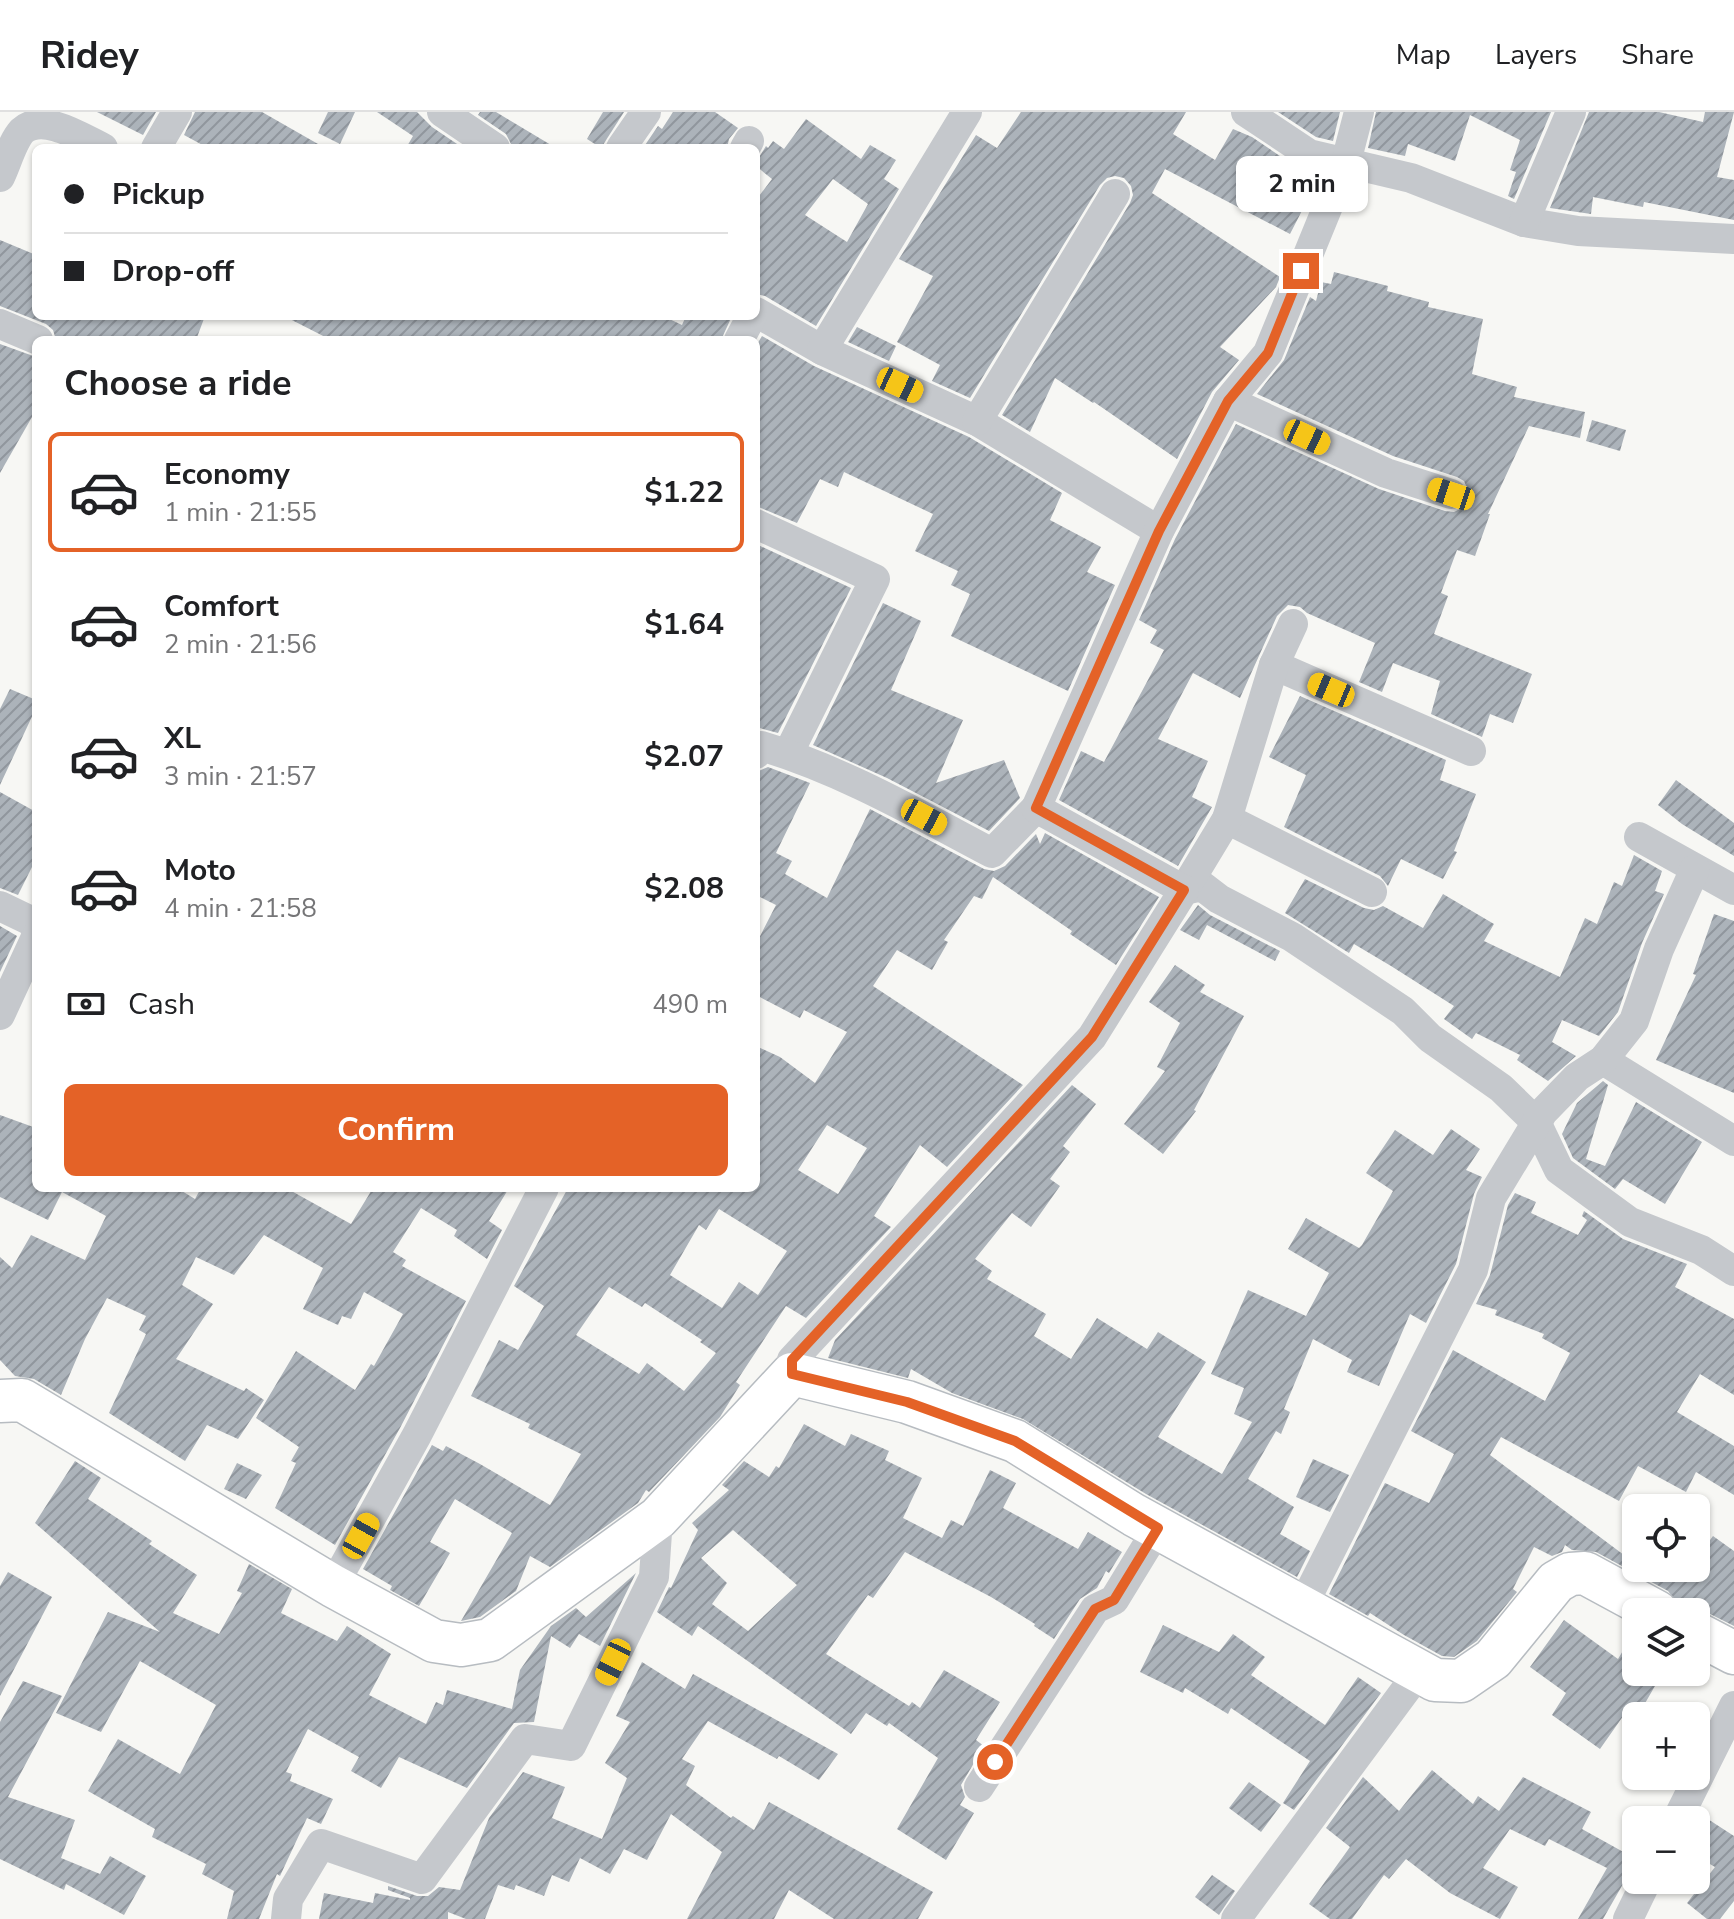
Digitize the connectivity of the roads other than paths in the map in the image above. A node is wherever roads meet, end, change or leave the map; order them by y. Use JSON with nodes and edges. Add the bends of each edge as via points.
{"nodes":[{"id":1,"x":177,"y":112,"type":"edge"},
{"id":2,"x":442,"y":112,"type":"edge"},
{"id":3,"x":646,"y":112,"type":"edge"},
{"id":4,"x":967,"y":112,"type":"edge"},
{"id":5,"x":1246,"y":112,"type":"edge"},
{"id":6,"x":1359,"y":112,"type":"edge"},
{"id":7,"x":1571,"y":112,"type":"edge"},
{"id":8,"x":95,"y":144,"type":"edge"},
{"id":9,"x":158,"y":144,"type":"edge"},
{"id":10,"x":489,"y":144,"type":"edge"},
{"id":11,"x":624,"y":144,"type":"edge"},
{"id":12,"x":1346,"y":162,"type":"junction"},
{"id":13,"x":0,"y":177,"type":"edge"},
{"id":14,"x":1115,"y":194,"type":"dead end"},
{"id":15,"x":1524,"y":222,"type":"junction"},
{"id":16,"x":1734,"y":239,"type":"edge"},
{"id":17,"x":760,"y":317,"type":"edge"},
{"id":18,"x":0,"y":324,"type":"edge"},
{"id":19,"x":32,"y":337,"type":"edge"},
{"id":20,"x":822,"y":350,"type":"junction"},
{"id":21,"x":1228,"y":401,"type":"junction"},
{"id":22,"x":977,"y":421,"type":"junction"},
{"id":23,"x":1451,"y":494,"type":"dead end"},
{"id":24,"x":760,"y":526,"type":"edge"},
{"id":25,"x":1159,"y":531,"type":"junction"},
{"id":26,"x":1293,"y":624,"type":"dead end"},
{"id":27,"x":1274,"y":665,"type":"junction"},
{"id":28,"x":760,"y":748,"type":"edge"},
{"id":29,"x":1471,"y":751,"type":"dead end"},
{"id":30,"x":788,"y":754,"type":"junction"},
{"id":31,"x":1036,"y":808,"type":"junction"},
{"id":32,"x":1227,"y":819,"type":"junction"},
{"id":33,"x":1639,"y":837,"type":"dead end"},
{"id":34,"x":1695,"y":869,"type":"junction"},
{"id":35,"x":1184,"y":890,"type":"junction"},
{"id":36,"x":1734,"y":890,"type":"edge"},
{"id":37,"x":1372,"y":892,"type":"dead end"},
{"id":38,"x":0,"y":906,"type":"edge"},
{"id":39,"x":32,"y":922,"type":"edge"},
{"id":40,"x":32,"y":928,"type":"edge"},
{"id":41,"x":0,"y":1015,"type":"edge"},
{"id":42,"x":1603,"y":1060,"type":"junction"},
{"id":43,"x":1536,"y":1122,"type":"junction"},
{"id":44,"x":1734,"y":1141,"type":"edge"},
{"id":45,"x":542,"y":1192,"type":"edge"},
{"id":46,"x":1734,"y":1271,"type":"edge"},
{"id":47,"x":792,"y":1374,"type":"junction"},
{"id":48,"x":0,"y":1401,"type":"edge"},
{"id":49,"x":658,"y":1518,"type":"junction"},
{"id":50,"x":1158,"y":1528,"type":"junction"},
{"id":51,"x":333,"y":1586,"type":"junction"},
{"id":52,"x":1631,"y":1598,"type":"edge"},
{"id":53,"x":1302,"y":1607,"type":"junction"},
{"id":54,"x":1710,"y":1640,"type":"edge"},
{"id":55,"x":1734,"y":1653,"type":"edge"},
{"id":56,"x":1419,"y":1672,"type":"junction"},
{"id":57,"x":1734,"y":1706,"type":"edge"},
{"id":58,"x":979,"y":1787,"type":"dead end"},
{"id":59,"x":1684,"y":1806,"type":"edge"},
{"id":60,"x":1640,"y":1894,"type":"edge"},
{"id":61,"x":286,"y":1919,"type":"edge"},
{"id":62,"x":1236,"y":1919,"type":"edge"},
{"id":63,"x":1628,"y":1919,"type":"edge"}],
"edges":[{"from":1,"to":9,"type":"street"},
{"from":2,"to":10,"type":"street"},
{"from":3,"to":11,"type":"street"},
{"from":4,"to":20,"type":"street"},
{"from":5,"to":12,"type":"street","via":[[1309,154]]},
{"from":6,"to":12,"type":"street"},
{"from":7,"to":15,"type":"street"},
{"from":8,"to":13,"type":"street","via":[[48,122],[33,123],[22,131]]},
{"from":12,"to":15,"type":"street","via":[[1411,178]]},
{"from":12,"to":21,"type":"street","via":[[1268,353]]},
{"from":14,"to":22,"type":"street"},
{"from":15,"to":16,"type":"street","via":[[1578,231]]},
{"from":17,"to":20,"type":"street"},
{"from":18,"to":19,"type":"street"},
{"from":20,"to":22,"type":"street"},
{"from":21,"to":23,"type":"street","via":[[1386,473]]},
{"from":21,"to":25,"type":"street"},
{"from":22,"to":25,"type":"street"},
{"from":24,"to":30,"type":"street","via":[[875,579]]},
{"from":25,"to":31,"type":"street"},
{"from":26,"to":27,"type":"street"},
{"from":27,"to":29,"type":"street"},
{"from":27,"to":32,"type":"street"},
{"from":28,"to":30,"type":"street"},
{"from":30,"to":31,"type":"street","via":[[992,853]]},
{"from":31,"to":35,"type":"street"},
{"from":32,"to":35,"type":"street"},
{"from":32,"to":37,"type":"street"},
{"from":33,"to":34,"type":"street"},
{"from":34,"to":36,"type":"street"},
{"from":34,"to":42,"type":"street","via":[[1634,1021]]},
{"from":35,"to":43,"type":"street","via":[[1202,886],[1292,937],[1403,1011]]},
{"from":35,"to":47,"type":"street","via":[[1092,1037],[792,1360]]},
{"from":38,"to":39,"type":"street"},
{"from":40,"to":41,"type":"street"},
{"from":42,"to":43,"type":"street","via":[[1577,1077]]},
{"from":42,"to":44,"type":"street"},
{"from":43,"to":46,"type":"street","via":[[1559,1170],[1630,1222],[1701,1250]]},
{"from":43,"to":53,"type":"street","via":[[1491,1198],[1473,1270]]},
{"from":45,"to":51,"type":"street"},
{"from":47,"to":49,"type":"main road"},
{"from":47,"to":50,"type":"main road","via":[[907,1402],[1015,1441]]},
{"from":48,"to":51,"type":"main road","via":[[22,1400]]},
{"from":49,"to":51,"type":"main road","via":[[490,1640],[461,1645],[434,1641]]},
{"from":49,"to":61,"type":"street","via":[[654,1577],[571,1746],[525,1739],[422,1879],[321,1844],[288,1899]]},
{"from":50,"to":53,"type":"main road"},
{"from":50,"to":58,"type":"street","via":[[1114,1600],[1095,1609]]},
{"from":52,"to":56,"type":"main road","via":[[1585,1573],[1570,1574],[1556,1582],[1493,1659],[1461,1681],[1435,1680]]},
{"from":53,"to":56,"type":"main road"},
{"from":54,"to":55,"type":"main road"},
{"from":56,"to":62,"type":"street"},
{"from":57,"to":59,"type":"street"},
{"from":60,"to":63,"type":"street"}]}
